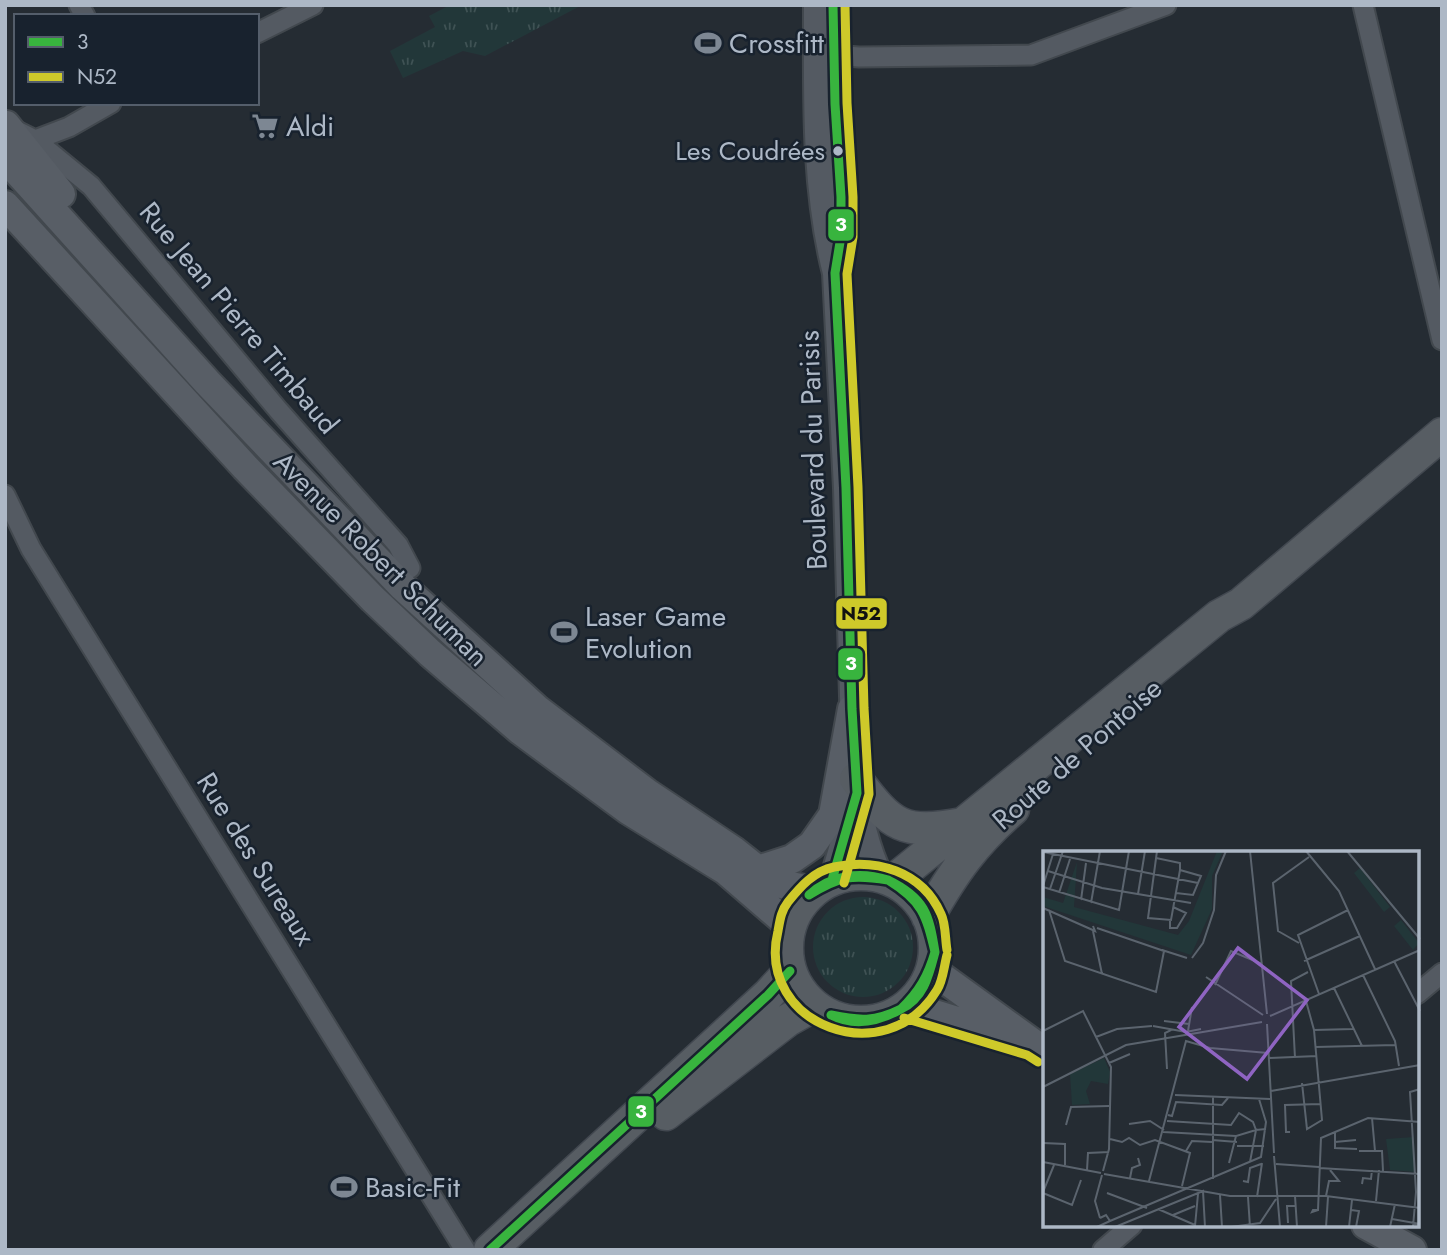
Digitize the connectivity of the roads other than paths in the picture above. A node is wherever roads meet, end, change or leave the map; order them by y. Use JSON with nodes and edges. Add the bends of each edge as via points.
{"nodes":[{"id":1,"x":313,"y":5,"type":"edge"},
{"id":2,"x":816,"y":5,"type":"edge"},
{"id":3,"x":833,"y":5,"type":"edge"},
{"id":4,"x":1166,"y":5,"type":"edge"},
{"id":5,"x":1363,"y":5,"type":"edge"},
{"id":6,"x":259,"y":32,"type":"edge"},
{"id":7,"x":825,"y":55,"type":"junction"},
{"id":8,"x":108,"y":105,"type":"edge"},
{"id":9,"x":6,"y":125,"type":"edge"},
{"id":10,"x":35,"y":140,"type":"junction"},
{"id":11,"x":5,"y":158,"type":"edge"},
{"id":12,"x":5,"y":205,"type":"edge"},
{"id":13,"x":1442,"y":340,"type":"edge"},
{"id":14,"x":207,"y":382,"type":"junction"},
{"id":15,"x":1442,"y":433,"type":"edge"},
{"id":16,"x":5,"y":495,"type":"edge"},
{"id":17,"x":340,"y":566,"type":"junction"},
{"id":18,"x":406,"y":578,"type":"junction"},
{"id":19,"x":1241,"y":604,"type":"junction"},
{"id":20,"x":852,"y":709,"type":"junction"},
{"id":21,"x":857,"y":786,"type":"junction"},
{"id":22,"x":964,"y":823,"type":"junction"},
{"id":23,"x":758,"y":870,"type":"junction"},
{"id":24,"x":887,"y":879,"type":"junction"},
{"id":25,"x":823,"y":886,"type":"junction"},
{"id":26,"x":928,"y":916,"type":"junction"},
{"id":27,"x":790,"y":926,"type":"junction"},
{"id":28,"x":932,"y":970,"type":"junction"},
{"id":29,"x":790,"y":971,"type":"junction"},
{"id":30,"x":1442,"y":973,"type":"edge"},
{"id":31,"x":1419,"y":992,"type":"edge"},
{"id":32,"x":813,"y":1006,"type":"junction"},
{"id":33,"x":908,"y":1006,"type":"junction"},
{"id":34,"x":1038,"y":1047,"type":"edge"},
{"id":35,"x":1130,"y":1227,"type":"edge"},
{"id":36,"x":1370,"y":1227,"type":"edge"},
{"id":37,"x":465,"y":1250,"type":"edge"},
{"id":38,"x":490,"y":1250,"type":"edge"},
{"id":39,"x":1103,"y":1250,"type":"edge"},
{"id":40,"x":1412,"y":1250,"type":"edge"}],
"edges":[{"from":1,"to":6,"type":"street"},
{"from":2,"to":7,"type":"street","name":"Boulevard du Parisis"},
{"from":3,"to":7,"type":"street","name":"Boulevard du Parisis"},
{"from":4,"to":7,"type":"street","via":[[1031,55]]},
{"from":5,"to":13,"type":"street"},
{"from":7,"to":20,"type":"street","name":"Boulevard du Parisis","via":[[818,148],[827,243],[835,273]]},
{"from":8,"to":10,"type":"street"},
{"from":9,"to":10,"type":"street","name":"Rue Jean Pierre Timbaud"},
{"from":9,"to":14,"type":"main road","via":[[135,282]]},
{"from":10,"to":18,"type":"street","name":"Rue Jean Pierre Timbaud","via":[[91,186],[398,545]]},
{"from":11,"to":14,"type":"main road","name":"Avenue Robert Schuman"},
{"from":12,"to":17,"type":"main road","name":"Avenue Robert Schuman"},
{"from":14,"to":18,"type":"main road","name":"Avenue Robert Schuman"},
{"from":15,"to":19,"type":"main road","name":"Route de Pontoise"},
{"from":16,"to":37,"type":"street","name":"Rue des Sureaux","via":[[31,549]]},
{"from":17,"to":18,"type":"main road","via":[[377,586]]},
{"from":17,"to":27,"type":"main road","name":"Avenue Robert Schuman","via":[[430,653],[521,731],[628,810],[725,870]]},
{"from":18,"to":23,"type":"main road","name":"Avenue Robert Schuman","via":[[538,710]]},
{"from":19,"to":22,"type":"main road","name":"Route de Pontoise","via":[[1219,616]]},
{"from":19,"to":26,"type":"main road","name":"Route de Pontoise","via":[[1226,624],[987,832],[952,874]]},
{"from":20,"to":21,"type":"street","name":"Boulevard du Parisis"},
{"from":20,"to":23,"type":"main road","via":[[833,815],[812,845],[792,859]]},
{"from":21,"to":22,"type":"main road","via":[[909,827],[931,830]]},
{"from":21,"to":24,"type":"street","name":"Boulevard du Parisis","via":[[871,853]]},
{"from":21,"to":25,"type":"street","name":"Boulevard du Parisis"},
{"from":22,"to":24,"type":"main road","name":"Route de Pontoise"},
{"from":23,"to":25,"type":"main road","name":"Avenue Robert Schuman","via":[[782,884]]},
{"from":24,"to":25,"type":"main road","via":[[848,875]]},
{"from":24,"to":26,"type":"main road","via":[[913,896]]},
{"from":25,"to":27,"type":"main road","via":[[803,901]]},
{"from":26,"to":28,"type":"main road","via":[[934,934]]},
{"from":27,"to":29,"type":"main road"},
{"from":28,"to":33,"type":"main road","via":[[923,990]]},
{"from":28,"to":34,"type":"main road"},
{"from":29,"to":32,"type":"main road"},
{"from":29,"to":38,"type":"main road"},
{"from":30,"to":31,"type":"street"},
{"from":32,"to":33,"type":"main road","via":[[846,1021],[868,1022]]},
{"from":32,"to":38,"type":"main road","via":[[788,1020]]},
{"from":33,"to":34,"type":"main road"},
{"from":35,"to":39,"type":"street"},
{"from":36,"to":40,"type":"main road"}]}
